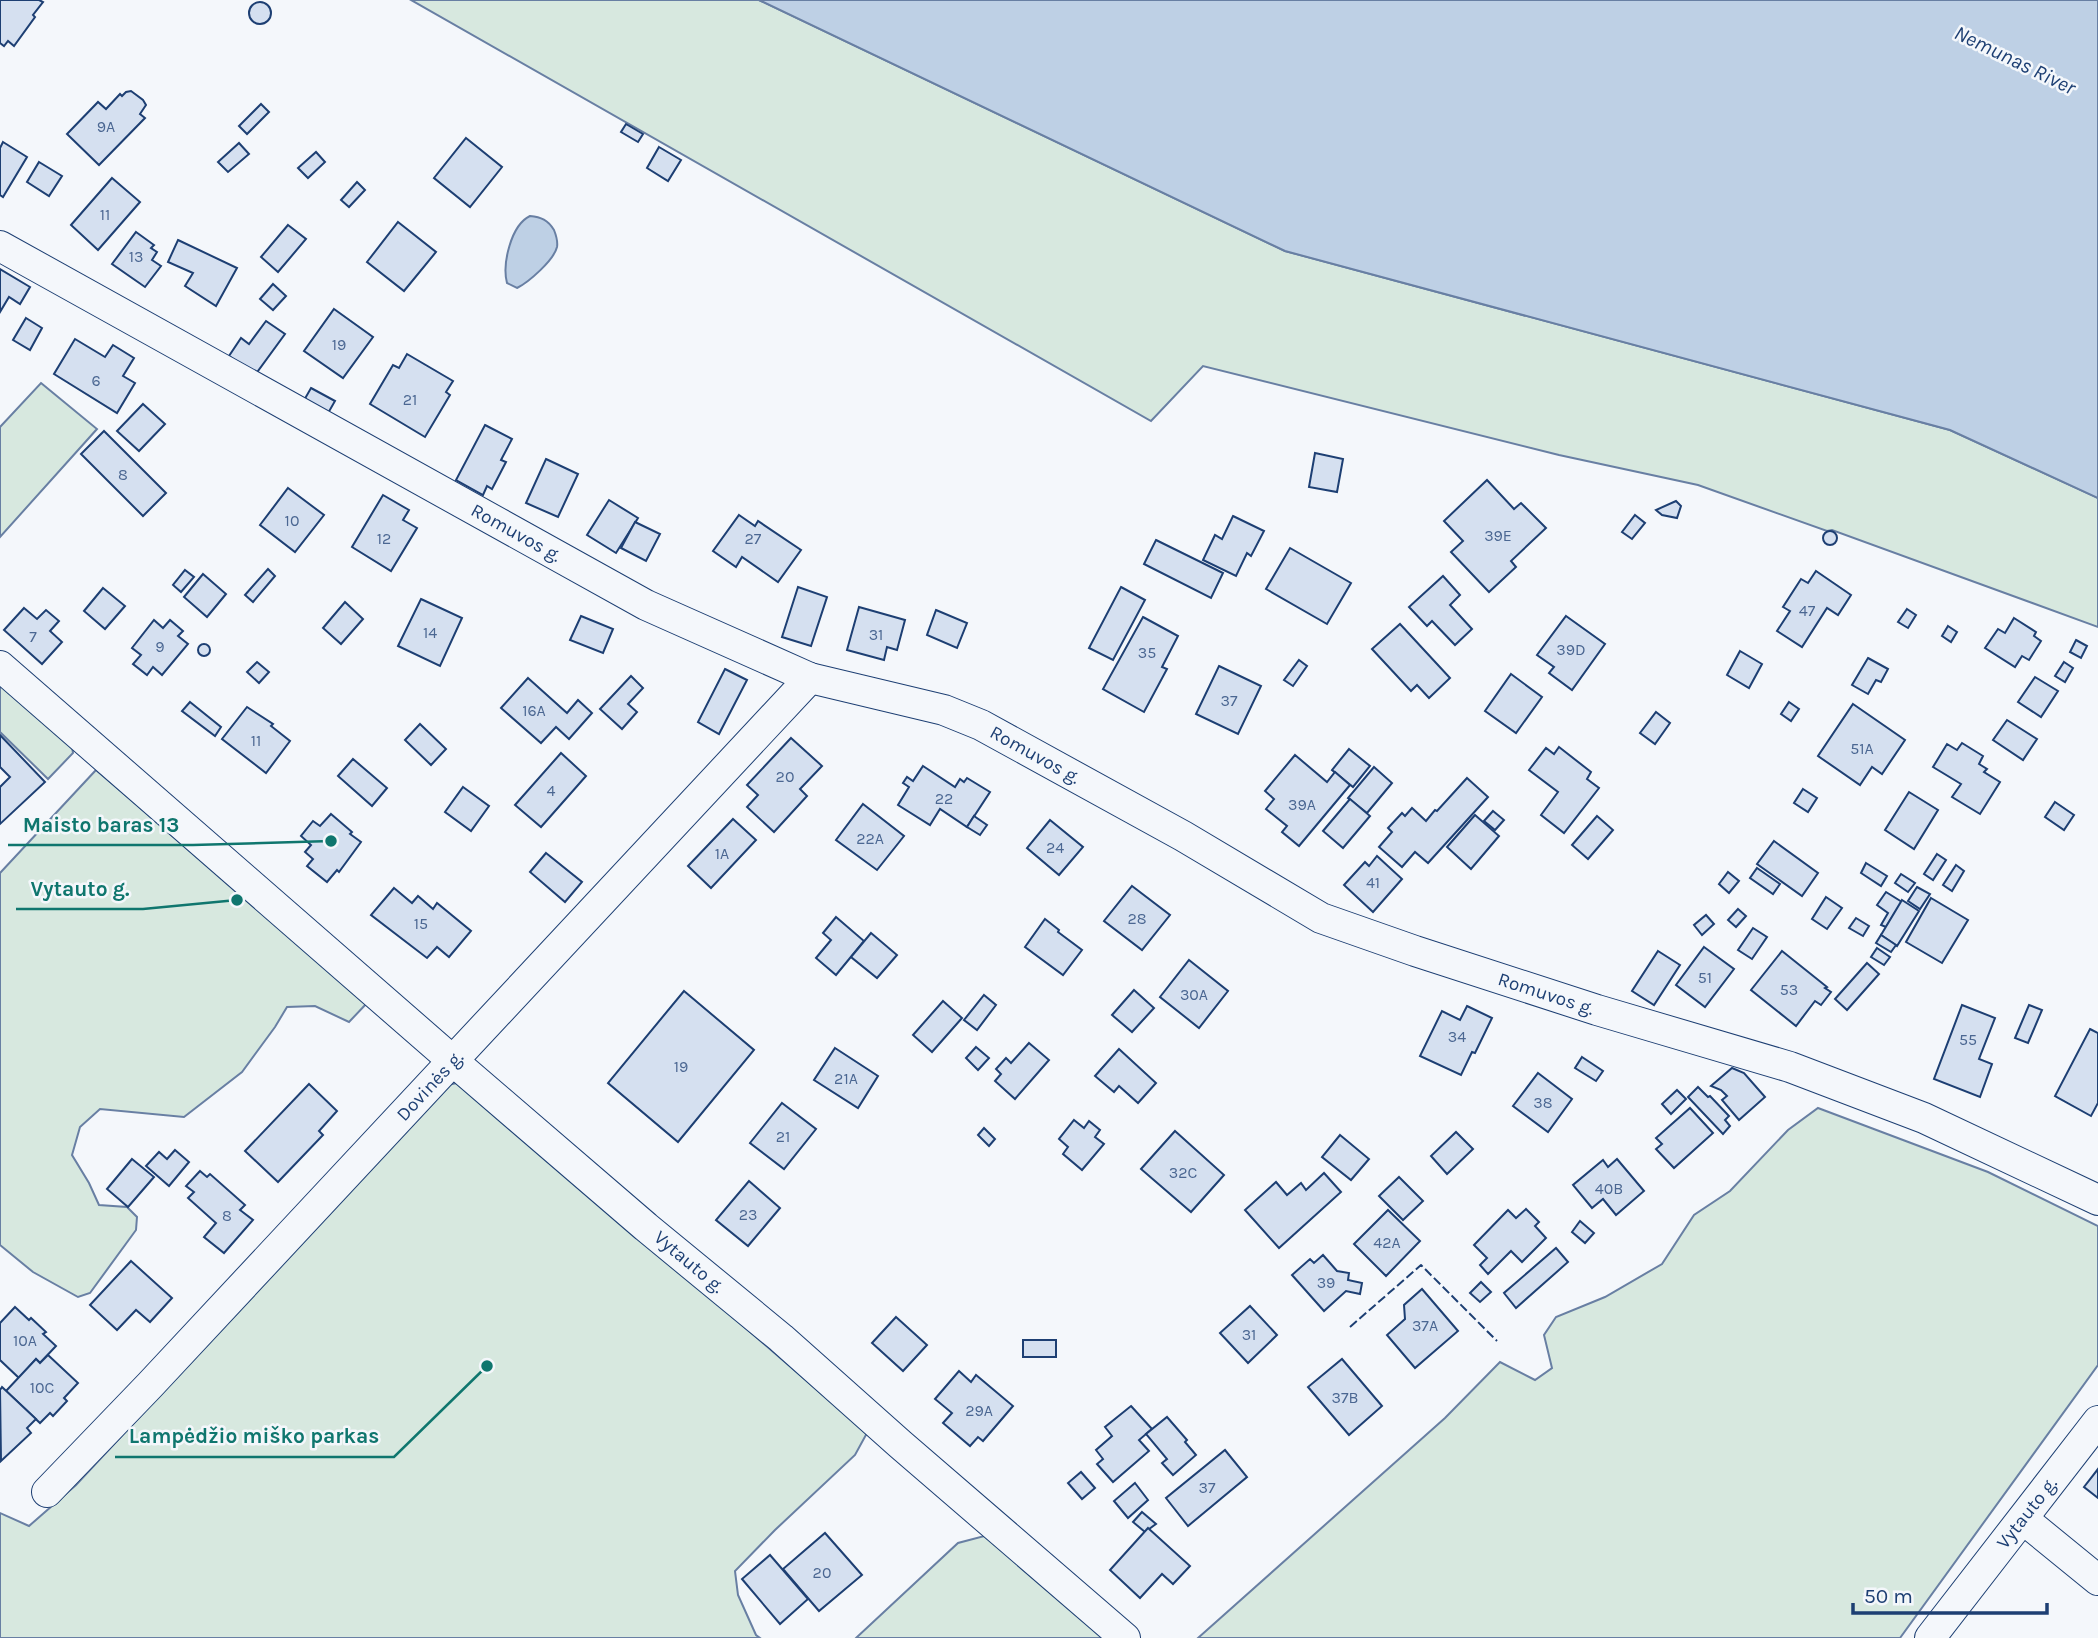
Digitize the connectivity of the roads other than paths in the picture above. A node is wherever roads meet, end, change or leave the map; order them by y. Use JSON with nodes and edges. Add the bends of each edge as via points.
{"nodes":[{"id":1,"x":0,"y":246,"type":"edge"},
{"id":2,"x":0,"y":666,"type":"edge"},
{"id":3,"x":810,"y":678,"type":"junction"},
{"id":4,"x":453,"y":1061,"type":"junction"},
{"id":5,"x":2098,"y":1200,"type":"edge"},
{"id":6,"x":2098,"y":1421,"type":"edge"},
{"id":7,"x":47,"y":1492,"type":"dead end"},
{"id":8,"x":2023,"y":1519,"type":"junction"},
{"id":9,"x":2098,"y":1580,"type":"edge"},
{"id":10,"x":1125,"y":1638,"type":"edge"},
{"id":11,"x":1930,"y":1638,"type":"edge"}],
"edges":[{"from":1,"to":3,"type":"street","name":"Romuvos g.","via":[[646,605]]},
{"from":2,"to":4,"type":"street","name":"Vytauto g."},
{"from":3,"to":4,"type":"street","name":"Dovinės g."},
{"from":3,"to":5,"type":"street","name":"Romuvos g.","via":[[944,710],[981,725],[1321,918],[1597,1010],[1790,1067],[1924,1118]]},
{"from":4,"to":7,"type":"street","name":"Dovinės g."},
{"from":4,"to":10,"type":"street","name":"Vytauto g.","via":[[781,1338]]},
{"from":6,"to":8,"type":"street","name":"Vytauto g."},
{"from":8,"to":9,"type":"street"},
{"from":8,"to":11,"type":"street","name":"Vytauto g."}]}
